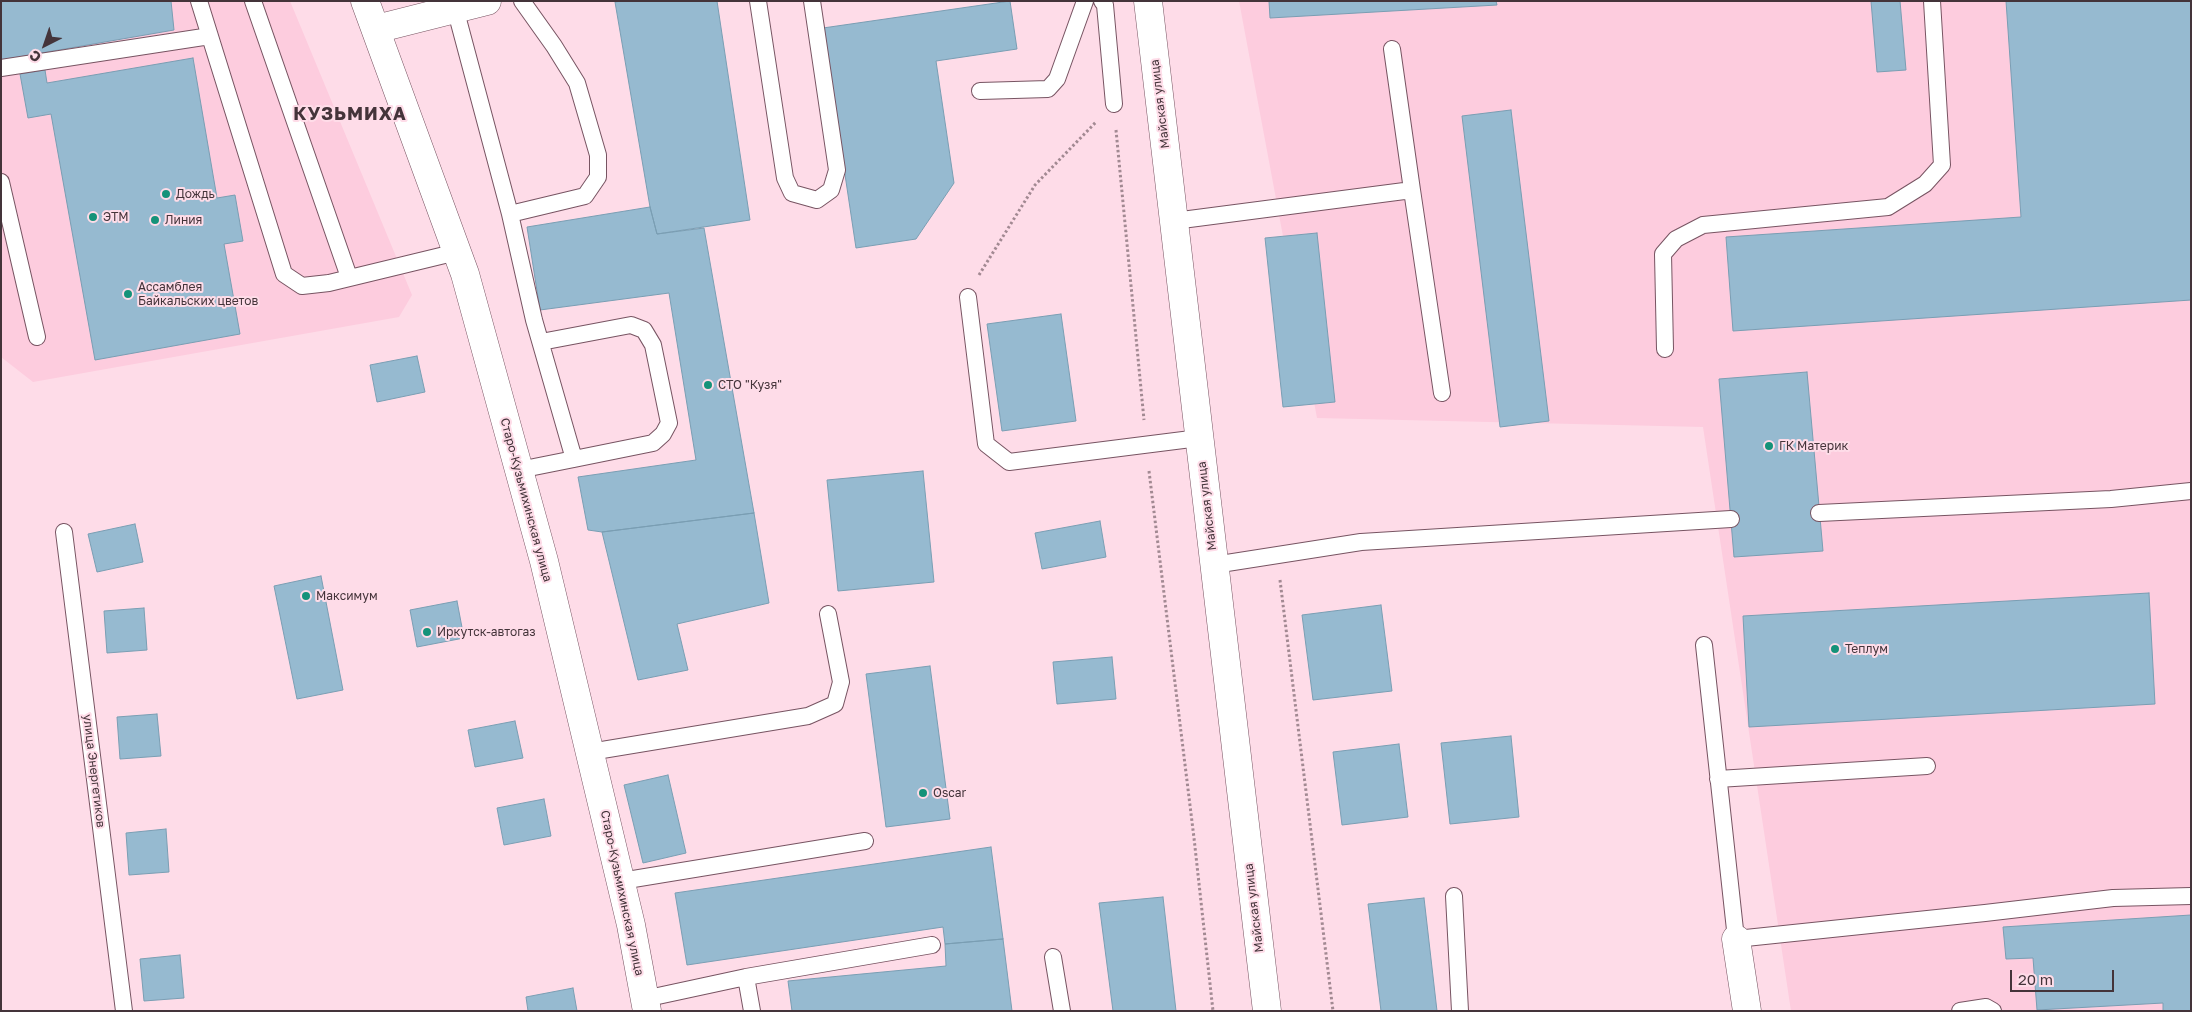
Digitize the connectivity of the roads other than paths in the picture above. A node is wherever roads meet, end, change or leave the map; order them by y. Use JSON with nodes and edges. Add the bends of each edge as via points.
{"nodes":[{"id":1,"x":199,"y":1,"type":"edge"},
{"id":2,"x":253,"y":1,"type":"edge"},
{"id":3,"x":364,"y":1,"type":"edge"},
{"id":4,"x":487,"y":1,"type":"edge"},
{"id":5,"x":522,"y":1,"type":"edge"},
{"id":6,"x":758,"y":1,"type":"edge"},
{"id":7,"x":812,"y":1,"type":"edge"},
{"id":8,"x":1085,"y":1,"type":"edge"},
{"id":9,"x":1102,"y":1,"type":"edge"},
{"id":10,"x":1148,"y":1,"type":"edge"},
{"id":11,"x":1932,"y":1,"type":"edge"},
{"id":12,"x":455,"y":8,"type":"junction"},
{"id":13,"x":376,"y":29,"type":"junction"},
{"id":14,"x":210,"y":36,"type":"junction"},
{"id":15,"x":1392,"y":49,"type":"dead end"},
{"id":16,"x":1,"y":68,"type":"edge"},
{"id":17,"x":980,"y":91,"type":"dead end"},
{"id":18,"x":1114,"y":104,"type":"road end"},
{"id":19,"x":1,"y":182,"type":"edge"},
{"id":20,"x":1412,"y":190,"type":"junction"},
{"id":21,"x":510,"y":214,"type":"junction"},
{"id":22,"x":1174,"y":220,"type":"junction"},
{"id":23,"x":457,"y":252,"type":"junction"},
{"id":24,"x":349,"y":277,"type":"junction"},
{"id":25,"x":968,"y":297,"type":"road end"},
{"id":26,"x":37,"y":337,"type":"dead end"},
{"id":27,"x":541,"y":342,"type":"junction"},
{"id":28,"x":1665,"y":349,"type":"dead end"},
{"id":29,"x":1442,"y":393,"type":"dead end"},
{"id":30,"x":1199,"y":438,"type":"junction"},
{"id":31,"x":574,"y":459,"type":"junction"},
{"id":32,"x":519,"y":470,"type":"junction"},
{"id":33,"x":2191,"y":492,"type":"edge"},
{"id":34,"x":1819,"y":513,"type":"dead end"},
{"id":35,"x":1731,"y":518,"type":"dead end"},
{"id":36,"x":64,"y":532,"type":"dead end"},
{"id":37,"x":1214,"y":565,"type":"junction"},
{"id":38,"x":828,"y":614,"type":"dead end"},
{"id":39,"x":1704,"y":645,"type":"dead end"},
{"id":40,"x":590,"y":752,"type":"junction"},
{"id":41,"x":1927,"y":766,"type":"dead end"},
{"id":42,"x":1718,"y":779,"type":"junction"},
{"id":43,"x":865,"y":841,"type":"dead end"},
{"id":44,"x":621,"y":881,"type":"junction"},
{"id":45,"x":1454,"y":896,"type":"dead end"},
{"id":46,"x":2191,"y":896,"type":"edge"},
{"id":47,"x":1736,"y":939,"type":"junction"},
{"id":48,"x":932,"y":945,"type":"dead end"},
{"id":49,"x":1052,"y":956,"type":"dead end"},
{"id":50,"x":746,"y":977,"type":"junction"},
{"id":51,"x":646,"y":1005,"type":"edge"},
{"id":52,"x":124,"y":1011,"type":"edge"},
{"id":53,"x":752,"y":1011,"type":"edge"},
{"id":54,"x":1062,"y":1011,"type":"edge"},
{"id":55,"x":1267,"y":1011,"type":"edge"},
{"id":56,"x":1460,"y":1011,"type":"edge"},
{"id":57,"x":1747,"y":1011,"type":"edge"},
{"id":58,"x":1960,"y":1011,"type":"edge"},
{"id":59,"x":1993,"y":1011,"type":"edge"}],
"edges":[{"from":1,"to":14,"type":"lane"},
{"from":2,"to":24,"type":"lane"},
{"from":3,"to":13,"type":"street","name":"Старо-Кузьмихинская улица"},
{"from":4,"to":12,"type":"street"},
{"from":5,"to":21,"type":"lane","via":[[577,83],[598,155],[598,177],[585,196]]},
{"from":6,"to":7,"type":"lane","via":[[785,178],[792,193],[817,200],[831,190],[837,170]]},
{"from":8,"to":17,"type":"lane","via":[[1057,79],[1048,89]]},
{"from":9,"to":18,"type":"lane","via":[[1105,5]]},
{"from":10,"to":22,"type":"street","name":"Майская улица"},
{"from":11,"to":28,"type":"lane","via":[[1942,165],[1926,184],[1888,207],[1703,225],[1676,239],[1663,254]]},
{"from":12,"to":13,"type":"street"},
{"from":12,"to":21,"type":"lane"},
{"from":13,"to":23,"type":"street","name":"Старо-Кузьмихинская улица"},
{"from":14,"to":16,"type":"lane"},
{"from":14,"to":24,"type":"lane","via":[[284,274],[302,286]]},
{"from":15,"to":20,"type":"lane"},
{"from":19,"to":26,"type":"lane"},
{"from":20,"to":22,"type":"lane"},
{"from":20,"to":29,"type":"lane"},
{"from":21,"to":27,"type":"lane"},
{"from":22,"to":30,"type":"street","name":"Майская улица"},
{"from":23,"to":24,"type":"lane"},
{"from":23,"to":32,"type":"street","name":"Старо-Кузьмихинская улица"},
{"from":25,"to":30,"type":"lane","via":[[986,444],[1009,462]]},
{"from":27,"to":31,"type":"lane"},
{"from":27,"to":31,"type":"lane","via":[[631,325],[644,330],[654,345],[669,423],[663,434],[653,443]]},
{"from":30,"to":37,"type":"street","name":"Майская улица"},
{"from":31,"to":32,"type":"lane"},
{"from":32,"to":40,"type":"street","name":"Старо-Кузьмихинская улица"},
{"from":33,"to":34,"type":"lane"},
{"from":35,"to":37,"type":"lane","via":[[1361,542]]},
{"from":36,"to":52,"type":"lane","name":"улица Энергетиков"},
{"from":37,"to":55,"type":"street","name":"Майская улица"},
{"from":38,"to":40,"type":"lane","via":[[841,682],[836,704],[808,716]]},
{"from":39,"to":42,"type":"lane"},
{"from":40,"to":44,"type":"street","name":"Старо-Кузьмихинская улица"},
{"from":41,"to":42,"type":"lane"},
{"from":42,"to":47,"type":"lane"},
{"from":43,"to":44,"type":"lane"},
{"from":44,"to":51,"type":"street","name":"Старо-Кузьмихинская улица"},
{"from":45,"to":56,"type":"lane"},
{"from":46,"to":47,"type":"lane","via":[[2113,898]]},
{"from":47,"to":57,"type":"street"},
{"from":48,"to":50,"type":"lane"},
{"from":49,"to":54,"type":"lane"},
{"from":50,"to":51,"type":"lane"},
{"from":50,"to":53,"type":"lane"},
{"from":58,"to":59,"type":"lane","via":[[1986,1007]]}]}
